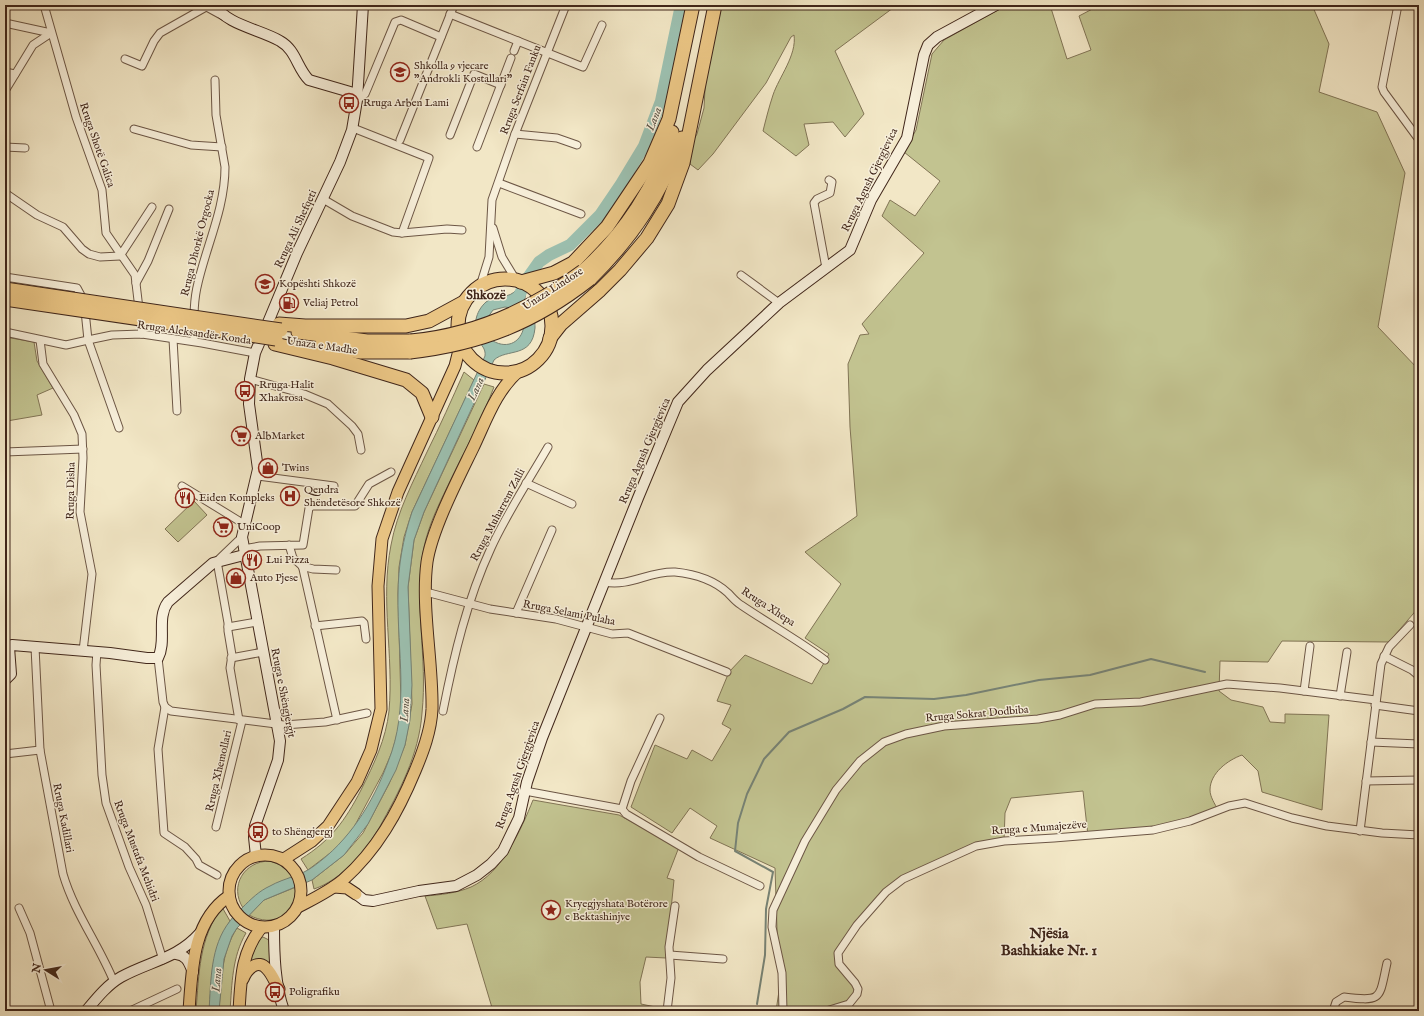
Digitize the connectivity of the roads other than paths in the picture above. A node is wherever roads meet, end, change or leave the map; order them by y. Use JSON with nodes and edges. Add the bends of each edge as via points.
{"nodes":[{"id":1,"x":44,"y":5,"type":"edge"},
{"id":2,"x":216,"y":5,"type":"edge"},
{"id":3,"x":363,"y":5,"type":"edge"},
{"id":4,"x":454,"y":5,"type":"edge"},
{"id":5,"x":566,"y":5,"type":"edge"},
{"id":6,"x":693,"y":5,"type":"edge"},
{"id":7,"x":698,"y":5,"type":"edge"},
{"id":8,"x":713,"y":5,"type":"edge"},
{"id":9,"x":996,"y":5,"type":"edge"},
{"id":10,"x":1398,"y":5,"type":"edge"},
{"id":11,"x":204,"y":6,"type":"edge"},
{"id":12,"x":450,"y":14,"type":"junction"},
{"id":13,"x":225,"y":17,"type":"junction"},
{"id":14,"x":5,"y":23,"type":"edge"},
{"id":15,"x":602,"y":25,"type":"dead end"},
{"id":16,"x":51,"y":32,"type":"junction"},
{"id":17,"x":441,"y":37,"type":"junction"},
{"id":18,"x":518,"y":41,"type":"junction"},
{"id":19,"x":546,"y":53,"type":"junction"},
{"id":20,"x":125,"y":59,"type":"dead end"},
{"id":21,"x":5,"y":72,"type":"edge"},
{"id":22,"x":15,"y":74,"type":"junction"},
{"id":23,"x":215,"y":80,"type":"dead end"},
{"id":24,"x":501,"y":85,"type":"junction"},
{"id":25,"x":5,"y":91,"type":"edge"},
{"id":26,"x":357,"y":97,"type":"junction"},
{"id":27,"x":353,"y":128,"type":"junction"},
{"id":28,"x":134,"y":129,"type":"dead end"},
{"id":29,"x":515,"y":134,"type":"junction"},
{"id":30,"x":450,"y":135,"type":"dead end"},
{"id":31,"x":1417,"y":138,"type":"dead end"},
{"id":32,"x":400,"y":140,"type":"dead end"},
{"id":33,"x":577,"y":145,"type":"dead end"},
{"id":34,"x":222,"y":146,"type":"junction"},
{"id":35,"x":477,"y":146,"type":"dead end"},
{"id":36,"x":5,"y":147,"type":"edge"},
{"id":37,"x":25,"y":148,"type":"dead end"},
{"id":38,"x":829,"y":180,"type":"dead end"},
{"id":39,"x":499,"y":183,"type":"junction"},
{"id":40,"x":5,"y":193,"type":"edge"},
{"id":41,"x":323,"y":198,"type":"junction"},
{"id":42,"x":152,"y":207,"type":"dead end"},
{"id":43,"x":169,"y":209,"type":"dead end"},
{"id":44,"x":582,"y":214,"type":"dead end"},
{"id":45,"x":491,"y":221,"type":"junction"},
{"id":46,"x":462,"y":230,"type":"dead end"},
{"id":47,"x":402,"y":233,"type":"junction"},
{"id":48,"x":120,"y":256,"type":"junction"},
{"id":49,"x":826,"y":268,"type":"junction"},
{"id":50,"x":586,"y":275,"type":"junction"},
{"id":51,"x":741,"y":275,"type":"dead end"},
{"id":52,"x":5,"y":277,"type":"edge"},
{"id":53,"x":526,"y":282,"type":"junction"},
{"id":54,"x":136,"y":283,"type":"junction"},
{"id":55,"x":480,"y":286,"type":"junction"},
{"id":56,"x":5,"y":289,"type":"edge"},
{"id":57,"x":5,"y":299,"type":"edge"},
{"id":58,"x":464,"y":302,"type":"junction"},
{"id":59,"x":779,"y":304,"type":"junction"},
{"id":60,"x":5,"y":332,"type":"edge"},
{"id":61,"x":142,"y":334,"type":"junction"},
{"id":62,"x":278,"y":334,"type":"junction"},
{"id":63,"x":459,"y":336,"type":"junction"},
{"id":64,"x":550,"y":338,"type":"junction"},
{"id":65,"x":173,"y":339,"type":"junction"},
{"id":66,"x":40,"y":340,"type":"junction"},
{"id":67,"x":88,"y":340,"type":"junction"},
{"id":68,"x":194,"y":342,"type":"junction"},
{"id":69,"x":255,"y":353,"type":"junction"},
{"id":70,"x":520,"y":370,"type":"junction"},
{"id":71,"x":250,"y":379,"type":"junction"},
{"id":72,"x":177,"y":411,"type":"dead end"},
{"id":73,"x":432,"y":417,"type":"junction"},
{"id":74,"x":119,"y":428,"type":"dead end"},
{"id":75,"x":548,"y":447,"type":"dead end"},
{"id":76,"x":83,"y":449,"type":"junction"},
{"id":77,"x":361,"y":450,"type":"dead end"},
{"id":78,"x":5,"y":452,"type":"edge"},
{"id":79,"x":391,"y":472,"type":"dead end"},
{"id":80,"x":258,"y":476,"type":"junction"},
{"id":81,"x":526,"y":483,"type":"junction"},
{"id":82,"x":182,"y":486,"type":"dead end"},
{"id":83,"x":334,"y":486,"type":"dead end"},
{"id":84,"x":572,"y":504,"type":"dead end"},
{"id":85,"x":244,"y":524,"type":"junction"},
{"id":86,"x":552,"y":530,"type":"dead end"},
{"id":87,"x":242,"y":537,"type":"junction"},
{"id":88,"x":289,"y":545,"type":"junction"},
{"id":89,"x":244,"y":552,"type":"junction"},
{"id":90,"x":217,"y":560,"type":"junction"},
{"id":91,"x":302,"y":566,"type":"junction"},
{"id":92,"x":336,"y":570,"type":"dead end"},
{"id":93,"x":604,"y":582,"type":"junction"},
{"id":94,"x":426,"y":592,"type":"junction"},
{"id":95,"x":469,"y":604,"type":"junction"},
{"id":96,"x":516,"y":613,"type":"junction"},
{"id":97,"x":257,"y":622,"type":"junction"},
{"id":98,"x":1410,"y":625,"type":"dead end"},
{"id":99,"x":315,"y":626,"type":"junction"},
{"id":100,"x":228,"y":627,"type":"junction"},
{"id":101,"x":587,"y":627,"type":"junction"},
{"id":102,"x":366,"y":639,"type":"dead end"},
{"id":103,"x":1310,"y":646,"type":"dead end"},
{"id":104,"x":35,"y":647,"type":"junction"},
{"id":105,"x":83,"y":650,"type":"junction"},
{"id":106,"x":97,"y":651,"type":"junction"},
{"id":107,"x":263,"y":652,"type":"junction"},
{"id":108,"x":1347,"y":652,"type":"dead end"},
{"id":109,"x":1384,"y":656,"type":"junction"},
{"id":110,"x":158,"y":658,"type":"junction"},
{"id":111,"x":231,"y":658,"type":"junction"},
{"id":112,"x":825,"y":660,"type":"dead end"},
{"id":113,"x":727,"y":672,"type":"dead end"},
{"id":114,"x":1419,"y":676,"type":"edge"},
{"id":115,"x":5,"y":680,"type":"edge"},
{"id":116,"x":1304,"y":691,"type":"junction"},
{"id":117,"x":1340,"y":696,"type":"junction"},
{"id":118,"x":1376,"y":702,"type":"junction"},
{"id":119,"x":165,"y":707,"type":"junction"},
{"id":120,"x":1419,"y":711,"type":"edge"},
{"id":121,"x":443,"y":712,"type":"dead end"},
{"id":122,"x":367,"y":713,"type":"dead end"},
{"id":123,"x":660,"y":718,"type":"dead end"},
{"id":124,"x":241,"y":720,"type":"junction"},
{"id":125,"x":337,"y":720,"type":"junction"},
{"id":126,"x":278,"y":725,"type":"junction"},
{"id":127,"x":1371,"y":742,"type":"junction"},
{"id":128,"x":1419,"y":744,"type":"edge"},
{"id":129,"x":40,"y":750,"type":"junction"},
{"id":130,"x":5,"y":754,"type":"edge"},
{"id":131,"x":1419,"y":780,"type":"edge"},
{"id":132,"x":1366,"y":781,"type":"junction"},
{"id":133,"x":524,"y":791,"type":"junction"},
{"id":134,"x":622,"y":809,"type":"junction"},
{"id":135,"x":216,"y":827,"type":"dead end"},
{"id":136,"x":1360,"y":831,"type":"junction"},
{"id":137,"x":1419,"y":835,"type":"edge"},
{"id":138,"x":256,"y":856,"type":"junction"},
{"id":139,"x":284,"y":859,"type":"junction"},
{"id":140,"x":353,"y":871,"type":"junction"},
{"id":141,"x":217,"y":875,"type":"dead end"},
{"id":142,"x":760,"y":886,"type":"dead end"},
{"id":143,"x":334,"y":887,"type":"junction"},
{"id":144,"x":356,"y":894,"type":"junction"},
{"id":145,"x":229,"y":896,"type":"junction"},
{"id":146,"x":675,"y":906,"type":"dead end"},
{"id":147,"x":298,"y":907,"type":"junction"},
{"id":148,"x":19,"y":908,"type":"dead end"},
{"id":149,"x":256,"y":926,"type":"junction"},
{"id":150,"x":274,"y":927,"type":"junction"},
{"id":151,"x":200,"y":933,"type":"junction"},
{"id":152,"x":176,"y":954,"type":"junction"},
{"id":153,"x":670,"y":955,"type":"junction"},
{"id":154,"x":723,"y":959,"type":"dead end"},
{"id":155,"x":163,"y":960,"type":"junction"},
{"id":156,"x":1387,"y":963,"type":"dead end"},
{"id":157,"x":193,"y":972,"type":"junction"},
{"id":158,"x":114,"y":982,"type":"junction"},
{"id":159,"x":177,"y":989,"type":"dead end"},
{"id":160,"x":240,"y":989,"type":"junction"},
{"id":161,"x":279,"y":989,"type":"junction"},
{"id":162,"x":51,"y":1011,"type":"edge"},
{"id":163,"x":86,"y":1011,"type":"edge"},
{"id":164,"x":130,"y":1011,"type":"edge"},
{"id":165,"x":189,"y":1011,"type":"edge"},
{"id":166,"x":238,"y":1011,"type":"edge"},
{"id":167,"x":284,"y":1011,"type":"edge"},
{"id":168,"x":667,"y":1011,"type":"edge"},
{"id":169,"x":783,"y":1011,"type":"edge"},
{"id":170,"x":826,"y":1011,"type":"edge"},
{"id":171,"x":1141,"y":1011,"type":"edge"},
{"id":172,"x":1144,"y":1011,"type":"edge"},
{"id":173,"x":1333,"y":1011,"type":"edge"}],
"edges":[{"from":1,"to":16,"type":"street","name":"Rruga Shotë Galica"},
{"from":2,"to":13,"type":"main road"},
{"from":3,"to":26,"type":"main road","name":"Rruga Ali Shefqeti"},
{"from":4,"to":12,"type":"street"},
{"from":5,"to":19,"type":"street","name":"Rruga Serfain Fanku"},
{"from":6,"to":53,"type":"highway","via":[[669,119],[650,163],[619,210],[591,245],[565,268]]},
{"from":7,"to":50,"type":"highway","name":"Unaza Lindore","via":[[675,124],[661,164],[631,217]]},
{"from":8,"to":50,"type":"highway","name":"Unaza e Madhe","via":[[689,114],[665,178],[648,210],[615,255]]},
{"from":8,"to":64,"type":"highway","via":[[683,163],[668,204],[651,232],[625,265],[560,324]]},
{"from":9,"to":49,"type":"main road","name":"Rruga Agush Gjergjevica","via":[[937,37],[928,45],[906,138],[871,200],[850,250]]},
{"from":10,"to":31,"type":"street","via":[[1382,86]]},
{"from":11,"to":13,"type":"street"},
{"from":11,"to":20,"type":"street","via":[[160,33],[142,66]]},
{"from":12,"to":17,"type":"street"},
{"from":12,"to":18,"type":"street"},
{"from":13,"to":26,"type":"main road","via":[[287,45],[309,80]]},
{"from":14,"to":16,"type":"street"},
{"from":15,"to":19,"type":"street","via":[[583,67]]},
{"from":16,"to":22,"type":"street","via":[[33,44]]},
{"from":16,"to":48,"type":"street","name":"Rruga Shotë Galica","via":[[76,117],[102,190],[106,233]]},
{"from":17,"to":26,"type":"street","via":[[401,20],[395,22],[365,94]]},
{"from":17,"to":32,"type":"street"},
{"from":18,"to":19,"type":"street"},
{"from":18,"to":24,"type":"street"},
{"from":19,"to":29,"type":"street","name":"Rruga Serfain Fanku"},
{"from":21,"to":22,"type":"street"},
{"from":22,"to":25,"type":"street"},
{"from":23,"to":34,"type":"street","name":"Rruga Dhorkë Orgocka","via":[[216,111]]},
{"from":24,"to":30,"type":"street","via":[[474,74]]},
{"from":24,"to":35,"type":"street"},
{"from":26,"to":27,"type":"main road","name":"Rruga Ali Shefqeti"},
{"from":27,"to":41,"type":"main road","name":"Rruga Ali Shefqeti"},
{"from":27,"to":47,"type":"street","via":[[429,158]]},
{"from":28,"to":34,"type":"street","via":[[191,145]]},
{"from":29,"to":33,"type":"street","via":[[557,138]]},
{"from":29,"to":39,"type":"street","name":"Rruga Serfain Fanku"},
{"from":34,"to":68,"type":"street","name":"Rruga Dhorkë Orgocka","via":[[225,178],[219,213],[197,285]]},
{"from":36,"to":37,"type":"street"},
{"from":38,"to":49,"type":"street","via":[[832,182],[830,193],[814,203]]},
{"from":39,"to":44,"type":"street"},
{"from":39,"to":45,"type":"street","name":"Rruga Serfain Fanku","via":[[491,206]]},
{"from":40,"to":48,"type":"street","via":[[37,215],[63,227],[89,254],[100,257]]},
{"from":41,"to":47,"type":"street","via":[[352,216]]},
{"from":41,"to":69,"type":"main road","name":"Rruga Ali Shefqeti"},
{"from":42,"to":48,"type":"street"},
{"from":43,"to":54,"type":"street"},
{"from":45,"to":53,"type":"street","name":"Rruga Serfain Fanku","via":[[502,257]]},
{"from":45,"to":55,"type":"street","name":"Rruga Serfain Fanku","via":[[489,257]]},
{"from":46,"to":47,"type":"street"},
{"from":48,"to":54,"type":"street","name":"Rruga Shotë Galica","via":[[132,269]]},
{"from":49,"to":59,"type":"main road","name":"Rruga Agush Gjergjevica"},
{"from":50,"to":62,"type":"highway","name":"Unaza e Madhe","bridge":true,"via":[[565,299],[506,330],[475,341],[443,348],[410,347],[361,352]]},
{"from":51,"to":59,"type":"street"},
{"from":52,"to":67,"type":"street","via":[[77,288],[84,302]]},
{"from":53,"to":55,"type":"highway","via":[[492,280]]},
{"from":53,"to":64,"type":"highway","via":[[545,302],[550,313]]},
{"from":54,"to":61,"type":"street","name":"Rruga Shotë Galica"},
{"from":55,"to":58,"type":"highway"},
{"from":56,"to":62,"type":"highway","name":"Unaza e Madhe","bridge":true,"via":[[167,313]]},
{"from":57,"to":62,"type":"highway","name":"Unaza e Madhe","bridge":true,"via":[[129,318]]},
{"from":58,"to":62,"type":"highway","via":[[429,321],[406,326],[305,326]]},
{"from":58,"to":63,"type":"highway","via":[[458,325]]},
{"from":59,"to":93,"type":"main road","name":"Rruga Agush Gjergjevica","via":[[707,370],[678,402]]},
{"from":60,"to":66,"type":"street","name":"Rruga Aleksandër Konda"},
{"from":61,"to":65,"type":"street","name":"Rruga Aleksandër Konda"},
{"from":61,"to":67,"type":"street","name":"Rruga Aleksandër Konda","via":[[112,335]]},
{"from":62,"to":73,"type":"highway","via":[[333,358],[406,380],[422,392]]},
{"from":63,"to":70,"type":"highway","via":[[463,348],[480,366],[503,373]]},
{"from":63,"to":73,"type":"main road","via":[[455,366]]},
{"from":64,"to":70,"type":"highway","via":[[545,350],[537,359]]},
{"from":65,"to":68,"type":"street","name":"Rruga Aleksandër Konda"},
{"from":65,"to":72,"type":"street"},
{"from":66,"to":67,"type":"street","name":"Rruga Aleksandër Konda","via":[[66,345]]},
{"from":66,"to":76,"type":"street","name":"Rruga Disha","via":[[43,364],[79,424]]},
{"from":67,"to":74,"type":"street"},
{"from":68,"to":69,"type":"street","name":"Rruga Aleksandër Konda"},
{"from":69,"to":71,"type":"main road","name":"Rruga Ali Shefqeti"},
{"from":70,"to":94,"type":"main road","via":[[501,390],[464,466],[436,532],[427,562]]},
{"from":71,"to":77,"type":"street","via":[[304,394],[328,404],[358,434]]},
{"from":71,"to":80,"type":"main road","name":"Rruga Ali Shefqeti","via":[[250,404],[258,457]]},
{"from":73,"to":139,"type":"main road","via":[[398,492],[382,539],[378,586],[381,709],[371,750],[357,782],[328,826],[312,841]]},
{"from":75,"to":81,"type":"street","name":"Rruga Muharrem Zalli"},
{"from":76,"to":78,"type":"street"},
{"from":76,"to":105,"type":"street","name":"Rruga Disha","via":[[80,512],[92,574]]},
{"from":79,"to":88,"type":"street","via":[[369,484],[355,506],[309,508],[303,545]]},
{"from":80,"to":83,"type":"street"},
{"from":80,"to":85,"type":"main road","name":"Rruga Ali Shefqeti"},
{"from":81,"to":84,"type":"street"},
{"from":81,"to":95,"type":"street","name":"Rruga Muharrem Zalli","via":[[492,546]]},
{"from":82,"to":85,"type":"street"},
{"from":85,"to":87,"type":"main road","name":"Rruga Ali Shefqeti"},
{"from":86,"to":96,"type":"street"},
{"from":87,"to":89,"type":"main road","name":"Rruga Ali Shefqeti"},
{"from":87,"to":90,"type":"street"},
{"from":88,"to":89,"type":"street","via":[[260,546]]},
{"from":88,"to":91,"type":"street","via":[[293,558]]},
{"from":89,"to":90,"type":"main road"},
{"from":89,"to":97,"type":"main road","name":"Rruga e Shëngjergjt"},
{"from":90,"to":100,"type":"street"},
{"from":90,"to":110,"type":"main road","via":[[165,606]]},
{"from":91,"to":92,"type":"street"},
{"from":91,"to":99,"type":"street"},
{"from":93,"to":101,"type":"main road","name":"Rruga Agush Gjergjevica"},
{"from":93,"to":112,"type":"street","name":"Rruga Xhepa","via":[[628,583],[664,572],[700,576],[718,585],[739,604],[792,636]]},
{"from":94,"to":95,"type":"street","name":"Rruga Selami Pulaha"},
{"from":94,"to":140,"type":"main road","via":[[432,710],[428,732],[401,804],[384,834]]},
{"from":95,"to":96,"type":"street","name":"Rruga Selami Pulaha"},
{"from":95,"to":121,"type":"street","name":"Rruga Muharrem Zalli"},
{"from":96,"to":101,"type":"street","name":"Rruga Selami Pulaha"},
{"from":97,"to":100,"type":"street"},
{"from":97,"to":107,"type":"main road","name":"Rruga e Shëngjergjt"},
{"from":98,"to":109,"type":"street"},
{"from":99,"to":102,"type":"street","via":[[362,620]]},
{"from":99,"to":125,"type":"street"},
{"from":100,"to":111,"type":"street"},
{"from":101,"to":113,"type":"street","name":"Rruga Selami Pulaha","via":[[612,634],[628,633]]},
{"from":101,"to":133,"type":"main road","name":"Rruga Agush Gjergjevica","via":[[542,738]]},
{"from":103,"to":116,"type":"street"},
{"from":104,"to":105,"type":"main road"},
{"from":104,"to":115,"type":"main road","via":[[9,647],[11,674]]},
{"from":104,"to":129,"type":"street","name":"Rruga Kadillari"},
{"from":105,"to":106,"type":"main road"},
{"from":106,"to":110,"type":"main road"},
{"from":106,"to":155,"type":"street","name":"Rruga Mustafa Mehidri","via":[[104,795],[129,867],[146,905]]},
{"from":107,"to":111,"type":"street"},
{"from":107,"to":126,"type":"main road","name":"Rruga e Shëngjergjt"},
{"from":108,"to":117,"type":"street"},
{"from":109,"to":114,"type":"street"},
{"from":109,"to":118,"type":"street"},
{"from":110,"to":119,"type":"street","via":[[162,702]]},
{"from":111,"to":124,"type":"street","via":[[230,668]]},
{"from":116,"to":117,"type":"street","name":"Rruga Sokrat Dodbiba"},
{"from":116,"to":169,"type":"street","name":"Rruga Sokrat Dodbiba","via":[[1227,684],[1142,702],[1095,704],[1038,719],[920,730],[884,742],[860,761],[836,790],[805,841],[773,910],[772,927],[782,973]]},
{"from":117,"to":118,"type":"street","name":"Rruga Sokrat Dodbiba"},
{"from":118,"to":120,"type":"street","name":"Rruga Sokrat Dodbiba"},
{"from":118,"to":127,"type":"street"},
{"from":119,"to":124,"type":"street","name":"Rruga Xhemollari","via":[[171,711]]},
{"from":119,"to":141,"type":"street","via":[[158,749],[164,833],[185,848],[199,865]]},
{"from":122,"to":125,"type":"street","name":"Rruga Xhemollari"},
{"from":123,"to":134,"type":"street","via":[[631,781]]},
{"from":124,"to":126,"type":"street","name":"Rruga Xhemollari"},
{"from":124,"to":135,"type":"street","name":"Rruga Xhemollari"},
{"from":125,"to":126,"type":"street","name":"Rruga Xhemollari"},
{"from":126,"to":138,"type":"main road","name":"Rruga e Shëngjergjt","via":[[280,752],[255,826]]},
{"from":127,"to":128,"type":"street"},
{"from":127,"to":132,"type":"street"},
{"from":129,"to":130,"type":"street"},
{"from":129,"to":158,"type":"street","name":"Rruga Kadillari","via":[[65,883]]},
{"from":131,"to":132,"type":"street"},
{"from":132,"to":136,"type":"street"},
{"from":133,"to":134,"type":"street"},
{"from":133,"to":144,"type":"main road","name":"Rruga Agush Gjergjevica","via":[[519,818],[503,851],[470,880],[456,886],[373,901],[364,900]]},
{"from":134,"to":142,"type":"street","via":[[626,814],[699,857]]},
{"from":136,"to":137,"type":"street","name":"Rruga e Mumajezëve"},
{"from":136,"to":170,"type":"street","name":"Rruga e Mumajezëve","via":[[1304,822],[1245,803],[1153,830],[1004,841],[976,846],[903,879],[886,892],[838,954],[838,964],[855,983],[858,988],[857,994],[849,1004]]},
{"from":138,"to":139,"type":"main road","via":[[275,856]]},
{"from":138,"to":145,"type":"main road","via":[[241,864],[235,871],[231,878]]},
{"from":139,"to":147,"type":"main road","via":[[294,868],[300,880],[302,893]]},
{"from":140,"to":143,"type":"main road"},
{"from":140,"to":144,"type":"main road"},
{"from":143,"to":144,"type":"main road","via":[[347,888]]},
{"from":143,"to":147,"type":"main road"},
{"from":145,"to":149,"type":"main road","via":[[242,920]]},
{"from":145,"to":151,"type":"main road","via":[[215,906]]},
{"from":146,"to":153,"type":"street"},
{"from":147,"to":150,"type":"main road","via":[[286,922]]},
{"from":148,"to":162,"type":"street","via":[[30,933]]},
{"from":149,"to":150,"type":"main road"},
{"from":149,"to":160,"type":"main road","via":[[247,951]]},
{"from":150,"to":161,"type":"main road"},
{"from":151,"to":152,"type":"main road","via":[[191,944]]},
{"from":151,"to":157,"type":"main road"},
{"from":152,"to":155,"type":"main road"},
{"from":152,"to":157,"type":"main road","via":[[186,958]]},
{"from":153,"to":154,"type":"street"},
{"from":153,"to":168,"type":"street","via":[[671,978]]},
{"from":155,"to":158,"type":"main road","via":[[126,974]]},
{"from":156,"to":173,"type":"street","via":[[1380,994],[1369,1000],[1344,997],[1336,1002]]},
{"from":157,"to":165,"type":"main road"},
{"from":158,"to":163,"type":"main road"},
{"from":159,"to":164,"type":"street"},
{"from":160,"to":161,"type":"main road","via":[[247,970],[256,965],[266,968]]},
{"from":160,"to":166,"type":"main road"},
{"from":161,"to":167,"type":"main road"},
{"from":171,"to":172,"type":"street"}]}
